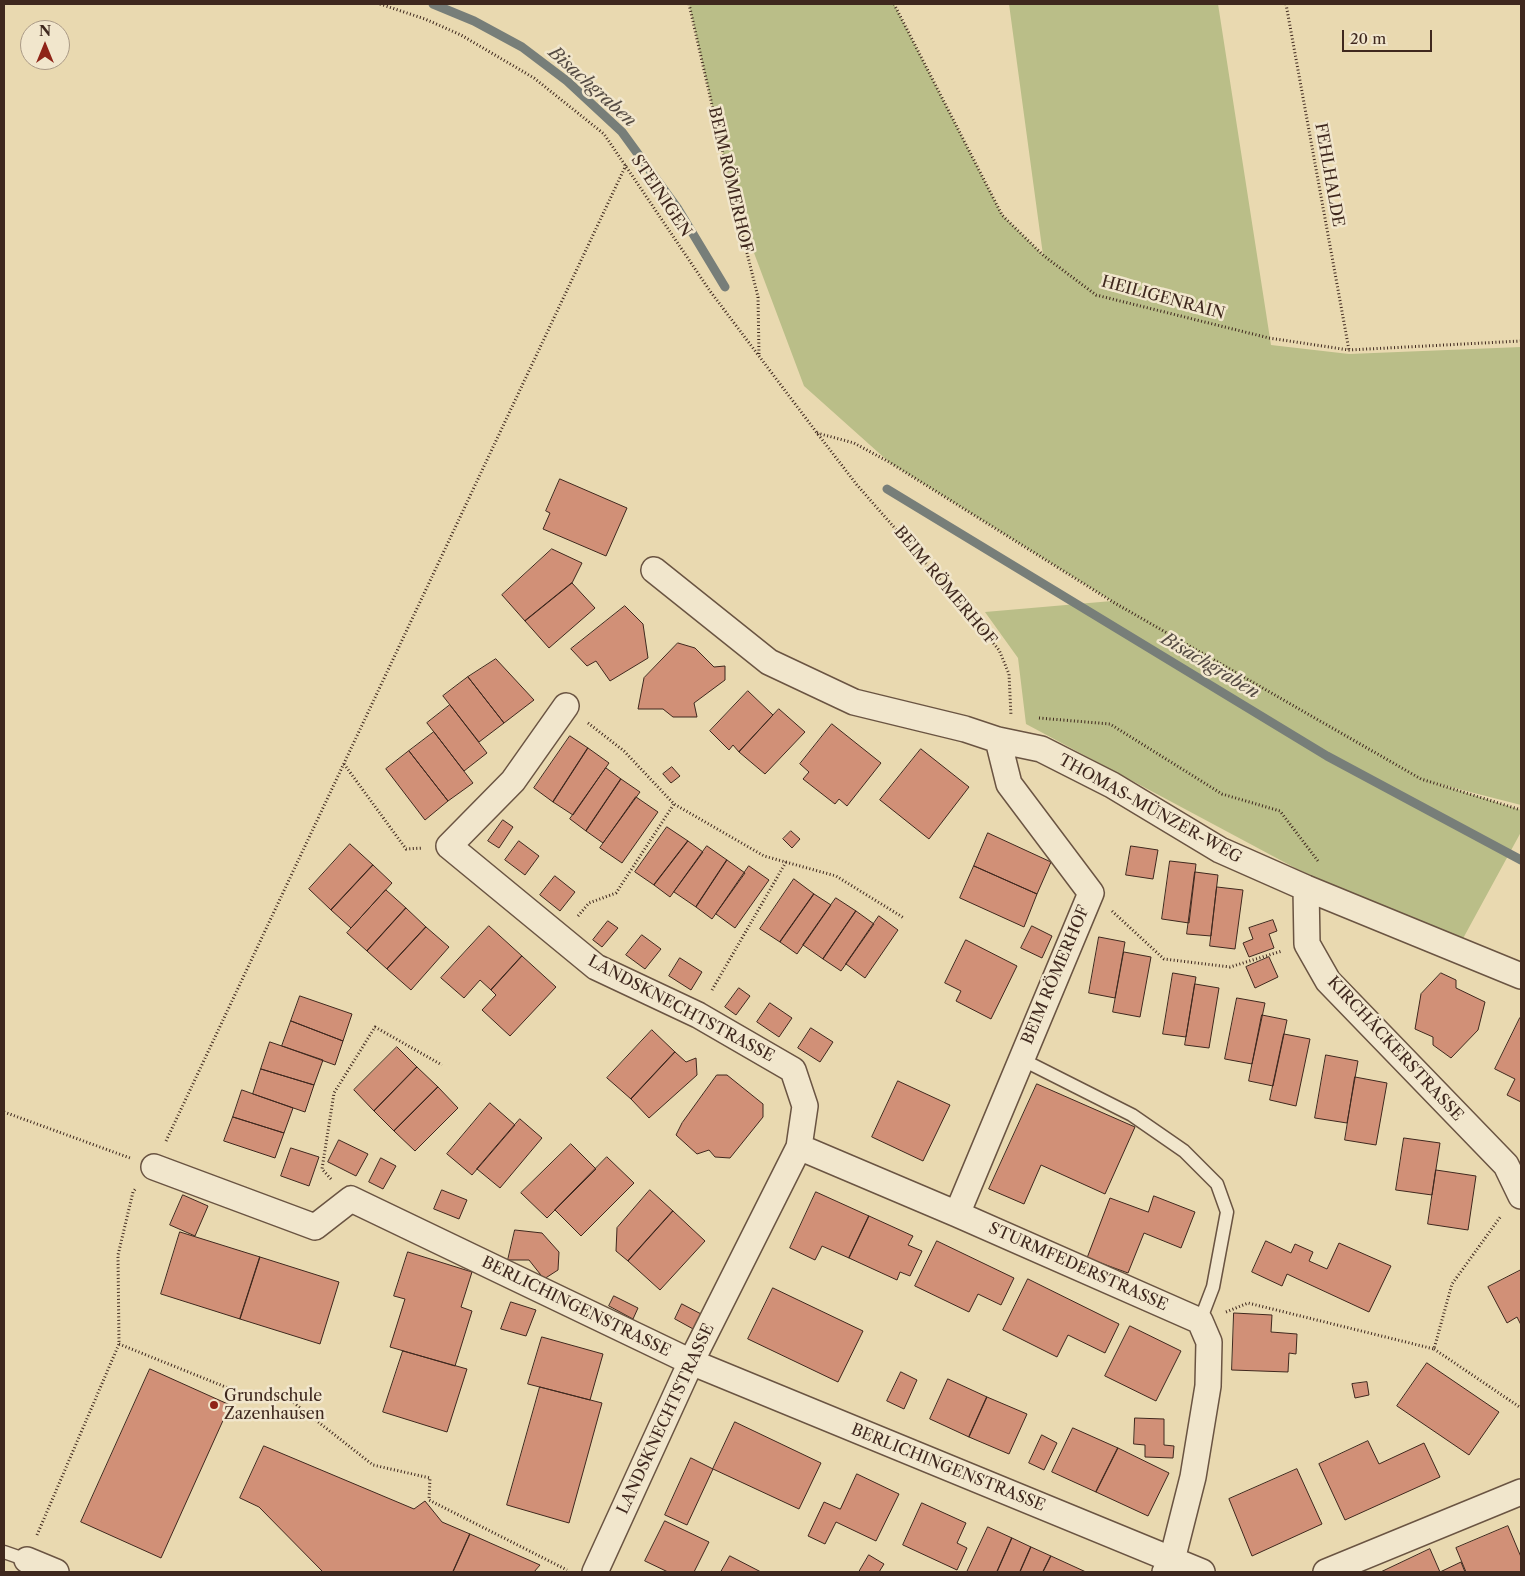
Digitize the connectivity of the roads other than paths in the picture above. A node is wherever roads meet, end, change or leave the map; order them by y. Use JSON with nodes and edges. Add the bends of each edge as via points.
{"nodes":[{"id":1,"x":654,"y":570,"type":"dead end"},
{"id":2,"x":566,"y":706,"type":"road end"},
{"id":3,"x":998,"y":740,"type":"junction"},
{"id":4,"x":1306,"y":888,"type":"junction"},
{"id":5,"x":1521,"y":976,"type":"edge"},
{"id":6,"x":1021,"y":1059,"type":"junction"},
{"id":7,"x":799,"y":1146,"type":"junction"},
{"id":8,"x":154,"y":1167,"type":"road end"},
{"id":9,"x":1517,"y":1180,"type":"edge"},
{"id":10,"x":956,"y":1214,"type":"junction"},
{"id":11,"x":1200,"y":1321,"type":"junction"},
{"id":12,"x":691,"y":1362,"type":"junction"},
{"id":13,"x":1521,"y":1492,"type":"edge"},
{"id":14,"x":15,"y":1556,"type":"edge"},
{"id":15,"x":1168,"y":1566,"type":"edge"},
{"id":16,"x":56,"y":1572,"type":"edge"},
{"id":17,"x":595,"y":1572,"type":"edge"},
{"id":18,"x":1202,"y":1572,"type":"edge"},
{"id":19,"x":1326,"y":1572,"type":"edge"}],
"edges":[{"from":1,"to":3,"type":"street","name":"THOMAS-MÜNZER-WEG","via":[[769,662],[854,702]]},
{"from":2,"to":7,"type":"street","name":"LANDSKNECHTSTRASSE","via":[[513,781],[449,846],[596,967],[698,1015],[793,1070],[805,1106]]},
{"from":3,"to":4,"type":"street","name":"THOMAS-MÜNZER-WEG","via":[[1041,749],[1112,785],[1220,850]]},
{"from":3,"to":6,"type":"street","name":"BEIM RÖMERHOF","via":[[1009,784],[1091,893]]},
{"from":4,"to":5,"type":"street","name":"THOMAS-MÜNZER-WEG"},
{"from":4,"to":9,"type":"street","name":"KIRCHÄCKERSTRASSE","via":[[1307,944],[1328,981]]},
{"from":6,"to":10,"type":"street","name":"BEIM RÖMERHOF"},
{"from":6,"to":11,"type":"lane","via":[[1132,1115],[1184,1151],[1217,1184],[1227,1212],[1214,1287]]},
{"from":7,"to":10,"type":"street","name":"STURMFEDERSTRASSE"},
{"from":7,"to":12,"type":"street","name":"LANDSKNECHTSTRASSE"},
{"from":8,"to":12,"type":"street","name":"BERLICHINGENSTRASSE","via":[[315,1227],[351,1199]]},
{"from":10,"to":11,"type":"street","name":"STURMFEDERSTRASSE"},
{"from":11,"to":15,"type":"street","via":[[1209,1342],[1208,1386],[1193,1477]]},
{"from":12,"to":15,"type":"street","name":"BERLICHINGENSTRASSE"},
{"from":12,"to":17,"type":"street","name":"LANDSKNECHTSTRASSE"},
{"from":13,"to":19,"type":"street"},
{"from":14,"to":16,"type":"street"},
{"from":15,"to":18,"type":"street","name":"BERLICHINGENSTRASSE"}]}
